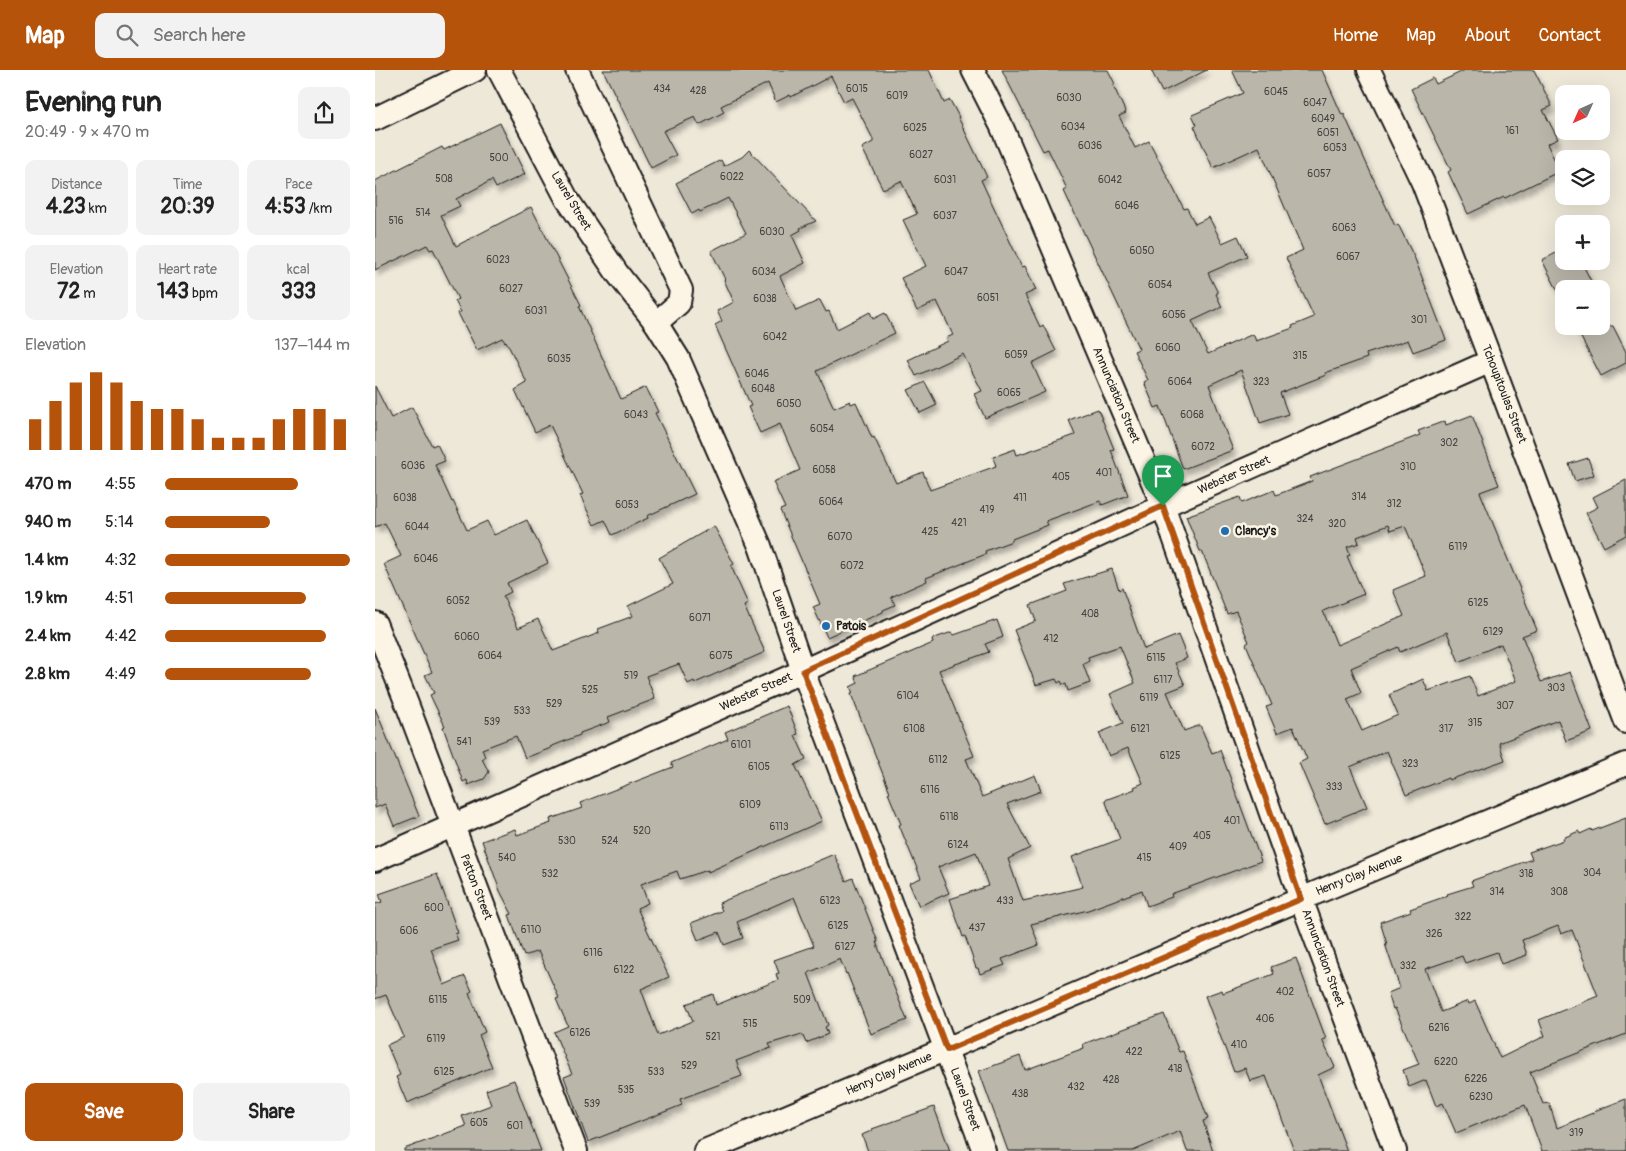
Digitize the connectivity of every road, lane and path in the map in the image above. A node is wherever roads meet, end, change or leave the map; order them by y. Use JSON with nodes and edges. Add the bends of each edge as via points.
{"nodes":[{"id":1,"x":475,"y":70,"type":"edge"},
{"id":2,"x":499,"y":70,"type":"edge"},
{"id":3,"x":577,"y":70,"type":"edge"},
{"id":4,"x":973,"y":70,"type":"edge"},
{"id":5,"x":1369,"y":70,"type":"edge"},
{"id":6,"x":375,"y":120,"type":"edge"},
{"id":7,"x":656,"y":323,"type":"junction"},
{"id":8,"x":1491,"y":361,"type":"junction"},
{"id":9,"x":1163,"y":506,"type":"junction"},
{"id":10,"x":375,"y":623,"type":"edge"},
{"id":11,"x":803,"y":671,"type":"junction"},
{"id":12,"x":1626,"y":722,"type":"edge"},
{"id":13,"x":1626,"y":764,"type":"edge"},
{"id":14,"x":453,"y":826,"type":"junction"},
{"id":15,"x":375,"y":860,"type":"edge"},
{"id":16,"x":1301,"y":899,"type":"junction"},
{"id":17,"x":947,"y":1050,"type":"junction"},
{"id":18,"x":576,"y":1151,"type":"edge"},
{"id":19,"x":705,"y":1151,"type":"edge"},
{"id":20,"x":984,"y":1151,"type":"edge"},
{"id":21,"x":1395,"y":1151,"type":"edge"}],
"edges":[{"from":1,"to":6,"type":"street"},
{"from":2,"to":7,"type":"street","name":"Laurel Street","via":[[567,199],[617,273]]},
{"from":3,"to":7,"type":"street","via":[[681,290],[679,302]]},
{"from":4,"to":9,"type":"street","name":"Annunciation Street","via":[[1001,125]]},
{"from":5,"to":8,"type":"street","name":"Tchoupitoulas Street","via":[[1423,183]]},
{"from":7,"to":11,"type":"street","name":"Laurel Street","via":[[678,358],[760,546]]},
{"from":8,"to":9,"type":"street","name":"Webster Street"},
{"from":8,"to":12,"type":"street","name":"Tchoupitoulas Street"},
{"from":9,"to":11,"type":"street","name":"Webster Street"},
{"from":9,"to":16,"type":"street","name":"Annunciation Street"},
{"from":10,"to":14,"type":"street","name":"Patton Street"},
{"from":11,"to":14,"type":"street","name":"Webster Street"},
{"from":11,"to":17,"type":"street","name":"Laurel Street"},
{"from":13,"to":16,"type":"street","name":"Henry Clay Avenue"},
{"from":14,"to":15,"type":"street","name":"Webster Street"},
{"from":14,"to":18,"type":"street","name":"Patton Street"},
{"from":16,"to":17,"type":"street","name":"Henry Clay Avenue"},
{"from":16,"to":21,"type":"street","name":"Annunciation Street"},
{"from":17,"to":19,"type":"street","name":"Henry Clay Avenue"},
{"from":17,"to":20,"type":"street","name":"Laurel Street"}]}
